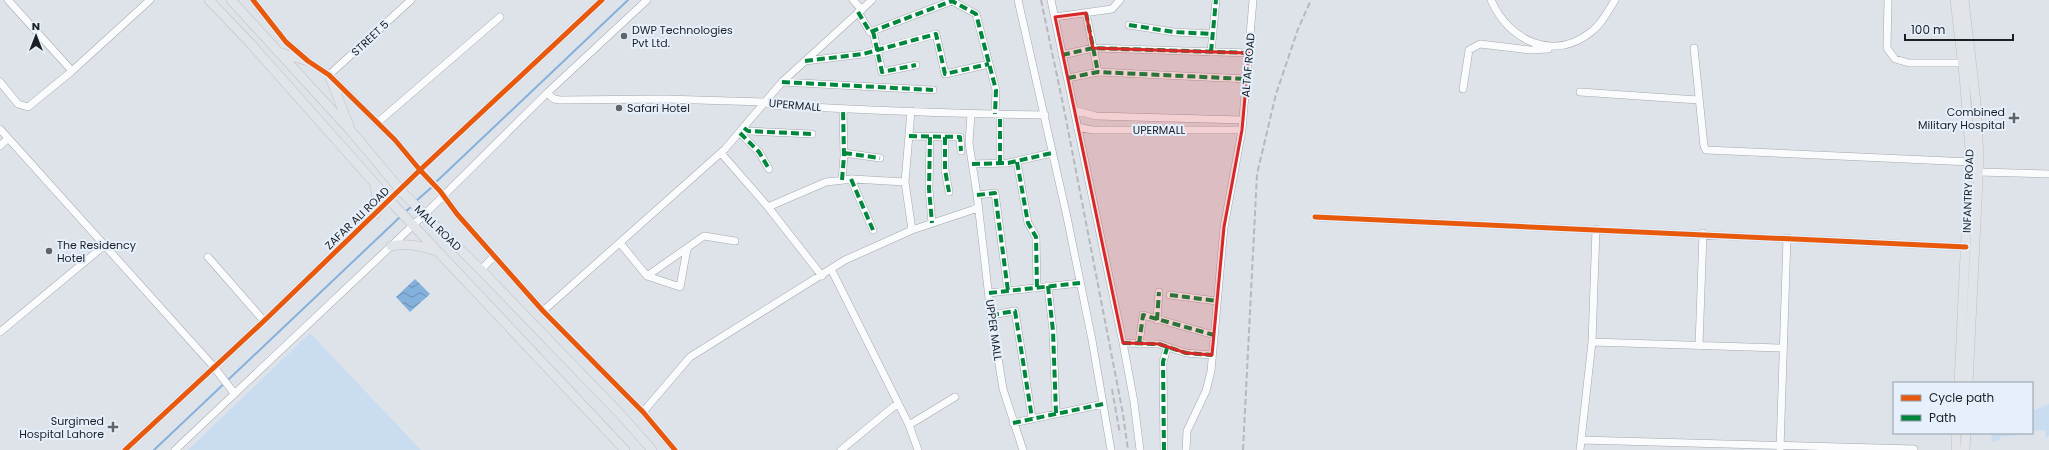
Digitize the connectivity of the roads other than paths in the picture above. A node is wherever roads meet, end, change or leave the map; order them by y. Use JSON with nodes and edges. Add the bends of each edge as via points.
{"nodes":[{"id":1,"x":8,"y":0,"type":"edge"},
{"id":2,"x":150,"y":0,"type":"edge"},
{"id":3,"x":209,"y":0,"type":"edge"},
{"id":4,"x":231,"y":0,"type":"edge"},
{"id":5,"x":253,"y":0,"type":"edge"},
{"id":6,"x":411,"y":0,"type":"edge"},
{"id":7,"x":602,"y":0,"type":"edge"},
{"id":8,"x":647,"y":0,"type":"edge"},
{"id":9,"x":852,"y":0,"type":"edge"},
{"id":10,"x":872,"y":0,"type":"edge"},
{"id":11,"x":1018,"y":0,"type":"edge"},
{"id":12,"x":1051,"y":0,"type":"edge"},
{"id":13,"x":1120,"y":0,"type":"edge"},
{"id":14,"x":1216,"y":0,"type":"edge"},
{"id":15,"x":1253,"y":0,"type":"edge"},
{"id":16,"x":1491,"y":0,"type":"edge"},
{"id":17,"x":1615,"y":0,"type":"edge"},
{"id":18,"x":1888,"y":0,"type":"edge"},
{"id":19,"x":1954,"y":0,"type":"edge"},
{"id":20,"x":1964,"y":0,"type":"edge"},
{"id":21,"x":940,"y":2,"type":"edge"},
{"id":22,"x":860,"y":11,"type":"junction"},
{"id":23,"x":1086,"y":13,"type":"junction"},
{"id":24,"x":500,"y":17,"type":"dead end"},
{"id":25,"x":1055,"y":17,"type":"junction"},
{"id":26,"x":1129,"y":25,"type":"dead end"},
{"id":27,"x":873,"y":31,"type":"junction"},
{"id":28,"x":1213,"y":34,"type":"junction"},
{"id":29,"x":1560,"y":45,"type":"junction"},
{"id":30,"x":1093,"y":48,"type":"junction"},
{"id":31,"x":1694,"y":48,"type":"dead end"},
{"id":32,"x":877,"y":49,"type":"junction"},
{"id":33,"x":276,"y":51,"type":"junction"},
{"id":34,"x":1211,"y":52,"type":"junction"},
{"id":35,"x":1249,"y":53,"type":"junction"},
{"id":36,"x":1062,"y":55,"type":"junction"},
{"id":37,"x":308,"y":61,"type":"junction"},
{"id":38,"x":805,"y":61,"type":"junction"},
{"id":39,"x":1967,"y":63,"type":"junction"},
{"id":40,"x":989,"y":64,"type":"junction"},
{"id":41,"x":916,"y":65,"type":"dead end"},
{"id":42,"x":72,"y":72,"type":"junction"},
{"id":43,"x":1098,"y":72,"type":"junction"},
{"id":44,"x":329,"y":75,"type":"junction"},
{"id":45,"x":1068,"y":78,"type":"junction"},
{"id":46,"x":1247,"y":79,"type":"junction"},
{"id":47,"x":0,"y":82,"type":"edge"},
{"id":48,"x":782,"y":82,"type":"junction"},
{"id":49,"x":1463,"y":89,"type":"dead end"},
{"id":50,"x":933,"y":90,"type":"dead end"},
{"id":51,"x":1580,"y":92,"type":"dead end"},
{"id":52,"x":547,"y":93,"type":"junction"},
{"id":53,"x":1698,"y":100,"type":"junction"},
{"id":54,"x":765,"y":102,"type":"junction"},
{"id":55,"x":843,"y":109,"type":"junction"},
{"id":56,"x":1074,"y":110,"type":"junction"},
{"id":57,"x":911,"y":111,"type":"junction"},
{"id":58,"x":971,"y":114,"type":"junction"},
{"id":59,"x":998,"y":115,"type":"junction"},
{"id":60,"x":1045,"y":115,"type":"junction"},
{"id":61,"x":1243,"y":120,"type":"junction"},
{"id":62,"x":377,"y":122,"type":"junction"},
{"id":63,"x":1077,"y":127,"type":"junction"},
{"id":64,"x":0,"y":129,"type":"edge"},
{"id":65,"x":1242,"y":130,"type":"junction"},
{"id":66,"x":351,"y":131,"type":"junction"},
{"id":67,"x":742,"y":131,"type":"junction"},
{"id":68,"x":812,"y":134,"type":"dead end"},
{"id":69,"x":909,"y":136,"type":"junction"},
{"id":70,"x":930,"y":137,"type":"junction"},
{"id":71,"x":945,"y":137,"type":"junction"},
{"id":72,"x":8,"y":138,"type":"junction"},
{"id":73,"x":0,"y":146,"type":"edge"},
{"id":74,"x":961,"y":151,"type":"dead end"},
{"id":75,"x":721,"y":153,"type":"junction"},
{"id":76,"x":844,"y":153,"type":"junction"},
{"id":77,"x":1052,"y":153,"type":"junction"},
{"id":78,"x":880,"y":158,"type":"dead end"},
{"id":79,"x":1017,"y":162,"type":"junction"},
{"id":80,"x":1970,"y":162,"type":"junction"},
{"id":81,"x":1000,"y":163,"type":"junction"},
{"id":82,"x":972,"y":164,"type":"junction"},
{"id":83,"x":769,"y":168,"type":"dead end"},
{"id":84,"x":422,"y":172,"type":"junction"},
{"id":85,"x":1978,"y":172,"type":"junction"},
{"id":86,"x":2049,"y":174,"type":"edge"},
{"id":87,"x":851,"y":179,"type":"junction"},
{"id":88,"x":842,"y":180,"type":"junction"},
{"id":89,"x":905,"y":182,"type":"junction"},
{"id":90,"x":375,"y":184,"type":"junction"},
{"id":91,"x":401,"y":191,"type":"junction"},
{"id":92,"x":949,"y":192,"type":"dead end"},
{"id":93,"x":442,"y":193,"type":"junction"},
{"id":94,"x":977,"y":195,"type":"junction"},
{"id":95,"x":391,"y":202,"type":"junction"},
{"id":96,"x":768,"y":207,"type":"junction"},
{"id":97,"x":978,"y":208,"type":"junction"},
{"id":98,"x":422,"y":211,"type":"junction"},
{"id":99,"x":376,"y":214,"type":"junction"},
{"id":100,"x":1315,"y":217,"type":"dead end"},
{"id":101,"x":411,"y":222,"type":"junction"},
{"id":102,"x":932,"y":223,"type":"junction"},
{"id":103,"x":1596,"y":229,"type":"junction"},
{"id":104,"x":873,"y":230,"type":"dead end"},
{"id":105,"x":912,"y":230,"type":"junction"},
{"id":106,"x":1703,"y":234,"type":"junction"},
{"id":107,"x":1787,"y":238,"type":"junction"},
{"id":108,"x":735,"y":241,"type":"dead end"},
{"id":109,"x":620,"y":243,"type":"junction"},
{"id":110,"x":105,"y":245,"type":"junction"},
{"id":111,"x":391,"y":246,"type":"junction"},
{"id":112,"x":1966,"y":247,"type":"junction"},
{"id":113,"x":687,"y":249,"type":"junction"},
{"id":114,"x":438,"y":252,"type":"junction"},
{"id":115,"x":494,"y":256,"type":"junction"},
{"id":116,"x":208,"y":257,"type":"dead end"},
{"id":117,"x":831,"y":269,"type":"junction"},
{"id":118,"x":481,"y":270,"type":"junction"},
{"id":119,"x":647,"y":276,"type":"junction"},
{"id":120,"x":822,"y":276,"type":"junction"},
{"id":121,"x":1080,"y":282,"type":"junction"},
{"id":122,"x":1048,"y":286,"type":"junction"},
{"id":123,"x":1037,"y":287,"type":"junction"},
{"id":124,"x":1008,"y":291,"type":"junction"},
{"id":125,"x":1159,"y":292,"type":"dead end"},
{"id":126,"x":989,"y":293,"type":"junction"},
{"id":127,"x":1170,"y":296,"type":"dead end"},
{"id":128,"x":1217,"y":302,"type":"junction"},
{"id":129,"x":543,"y":311,"type":"junction"},
{"id":130,"x":991,"y":315,"type":"junction"},
{"id":131,"x":1157,"y":320,"type":"junction"},
{"id":132,"x":264,"y":321,"type":"junction"},
{"id":133,"x":0,"y":332,"type":"edge"},
{"id":134,"x":1214,"y":335,"type":"junction"},
{"id":135,"x":1592,"y":342,"type":"junction"},
{"id":136,"x":1123,"y":343,"type":"junction"},
{"id":137,"x":1140,"y":344,"type":"junction"},
{"id":138,"x":1699,"y":346,"type":"junction"},
{"id":139,"x":1167,"y":348,"type":"junction"},
{"id":140,"x":1783,"y":348,"type":"junction"},
{"id":141,"x":1212,"y":355,"type":"junction"},
{"id":142,"x":214,"y":367,"type":"junction"},
{"id":143,"x":1959,"y":382,"type":"edge"},
{"id":144,"x":1968,"y":382,"type":"edge"},
{"id":145,"x":231,"y":390,"type":"junction"},
{"id":146,"x":954,"y":398,"type":"dead end"},
{"id":147,"x":898,"y":403,"type":"junction"},
{"id":148,"x":1103,"y":404,"type":"junction"},
{"id":149,"x":644,"y":412,"type":"junction"},
{"id":150,"x":1056,"y":413,"type":"junction"},
{"id":151,"x":1032,"y":418,"type":"junction"},
{"id":152,"x":1013,"y":423,"type":"junction"},
{"id":153,"x":909,"y":426,"type":"junction"},
{"id":154,"x":1956,"y":434,"type":"edge"},
{"id":155,"x":1966,"y":434,"type":"edge"},
{"id":156,"x":1581,"y":440,"type":"junction"},
{"id":157,"x":1780,"y":448,"type":"edge"},
{"id":158,"x":1864,"y":449,"type":"edge"},
{"id":159,"x":1914,"y":449,"type":"edge"},
{"id":160,"x":125,"y":450,"type":"edge"},
{"id":161,"x":175,"y":450,"type":"edge"},
{"id":162,"x":625,"y":450,"type":"edge"},
{"id":163,"x":652,"y":450,"type":"edge"},
{"id":164,"x":675,"y":450,"type":"edge"},
{"id":165,"x":841,"y":450,"type":"edge"},
{"id":166,"x":918,"y":450,"type":"edge"},
{"id":167,"x":1023,"y":450,"type":"edge"},
{"id":168,"x":1111,"y":450,"type":"edge"},
{"id":169,"x":1140,"y":450,"type":"edge"},
{"id":170,"x":1164,"y":450,"type":"edge"},
{"id":171,"x":1186,"y":450,"type":"edge"},
{"id":172,"x":1580,"y":450,"type":"edge"},
{"id":173,"x":1956,"y":450,"type":"edge"},
{"id":174,"x":1965,"y":450,"type":"edge"}],
"edges":[{"from":1,"to":42,"type":"street"},
{"from":2,"to":42,"type":"street"},
{"from":3,"to":90,"type":"main road","name":"MALL ROAD"},
{"from":4,"to":33,"type":"main road","name":"MALL ROAD"},
{"from":5,"to":37,"type":"street","via":[[286,42]]},
{"from":6,"to":44,"type":"street","name":"STREET 5"},
{"from":7,"to":84,"type":"street","name":"ZAFAR ALI ROAD"},
{"from":8,"to":52,"type":"street"},
{"from":9,"to":22,"type":"street"},
{"from":10,"to":22,"type":"street"},
{"from":11,"to":60,"type":"street"},
{"from":12,"to":25,"type":"street"},
{"from":13,"to":23,"type":"street","via":[[1112,9]]},
{"from":14,"to":28,"type":"street"},
{"from":15,"to":35,"type":"street","name":"ALTAF ROAD"},
{"from":16,"to":29,"type":"street","via":[[1502,21],[1518,35],[1538,44]]},
{"from":17,"to":29,"type":"street","via":[[1593,31],[1577,41]]},
{"from":18,"to":39,"type":"street","via":[[1887,48],[1895,60],[1909,63]]},
{"from":19,"to":39,"type":"main road","name":"INFANTRY ROAD"},
{"from":20,"to":39,"type":"main road","name":"INFANTRY ROAD"},
{"from":21,"to":27,"type":"street"},
{"from":21,"to":40,"type":"street","via":[[952,1],[976,14]]},
{"from":22,"to":27,"type":"street","via":[[870,32]]},
{"from":22,"to":38,"type":"street"},
{"from":23,"to":25,"type":"street"},
{"from":23,"to":30,"type":"street"},
{"from":24,"to":62,"type":"street"},
{"from":25,"to":36,"type":"street"},
{"from":26,"to":28,"type":"street","via":[[1174,32]]},
{"from":27,"to":32,"type":"street"},
{"from":28,"to":34,"type":"street"},
{"from":29,"to":49,"type":"street","via":[[1557,48],[1530,50],[1480,44],[1473,46],[1469,50]]},
{"from":30,"to":34,"type":"street"},
{"from":30,"to":36,"type":"street"},
{"from":30,"to":43,"type":"street"},
{"from":31,"to":53,"type":"street"},
{"from":32,"to":38,"type":"street","via":[[863,54]]},
{"from":32,"to":40,"type":"street","via":[[936,34],[945,74]]},
{"from":32,"to":41,"type":"street","via":[[882,72]]},
{"from":33,"to":37,"type":"main road"},
{"from":33,"to":66,"type":"main road","name":"MALL ROAD"},
{"from":34,"to":35,"type":"street"},
{"from":35,"to":46,"type":"street","name":"ALTAF ROAD"},
{"from":36,"to":45,"type":"street"},
{"from":37,"to":44,"type":"street"},
{"from":38,"to":48,"type":"street"},
{"from":39,"to":80,"type":"main road","name":"INFANTRY ROAD"},
{"from":39,"to":85,"type":"main road","name":"INFANTRY ROAD","via":[[1978,143]]},
{"from":40,"to":59,"type":"street","via":[[996,90]]},
{"from":42,"to":47,"type":"street","via":[[28,107],[18,104]]},
{"from":43,"to":45,"type":"street"},
{"from":43,"to":46,"type":"street"},
{"from":44,"to":62,"type":"street"},
{"from":44,"to":66,"type":"main road"},
{"from":45,"to":56,"type":"street"},
{"from":46,"to":61,"type":"street","name":"ALTAF ROAD"},
{"from":48,"to":50,"type":"street"},
{"from":48,"to":54,"type":"street"},
{"from":51,"to":53,"type":"street"},
{"from":52,"to":54,"type":"street","name":"UPERMALL","via":[[560,100],[664,99]]},
{"from":52,"to":93,"type":"street"},
{"from":53,"to":80,"type":"street","via":[[1706,150]]},
{"from":54,"to":55,"type":"street","name":"UPERMALL","via":[[771,105]]},
{"from":54,"to":67,"type":"street"},
{"from":55,"to":57,"type":"street","name":"UPERMALL"},
{"from":55,"to":76,"type":"street"},
{"from":56,"to":61,"type":"street","via":[[1096,116]]},
{"from":56,"to":63,"type":"street"},
{"from":57,"to":58,"type":"street","name":"UPERMALL"},
{"from":57,"to":69,"type":"street"},
{"from":58,"to":59,"type":"street","name":"UPERMALL"},
{"from":58,"to":82,"type":"street","name":"UPPER MALL","via":[[969,144]]},
{"from":59,"to":60,"type":"street","name":"UPERMALL"},
{"from":59,"to":81,"type":"street"},
{"from":60,"to":77,"type":"street"},
{"from":61,"to":65,"type":"street","name":"ALTAF ROAD"},
{"from":62,"to":84,"type":"street"},
{"from":63,"to":65,"type":"street","name":"UPERMALL","via":[[1093,130]]},
{"from":63,"to":136,"type":"street"},
{"from":64,"to":72,"type":"street"},
{"from":65,"to":128,"type":"street","name":"ALTAF ROAD","via":[[1224,227]]},
{"from":66,"to":91,"type":"main road","name":"MALL ROAD"},
{"from":67,"to":68,"type":"street"},
{"from":67,"to":75,"type":"street"},
{"from":67,"to":83,"type":"street"},
{"from":69,"to":70,"type":"street"},
{"from":69,"to":89,"type":"street"},
{"from":70,"to":71,"type":"street"},
{"from":70,"to":102,"type":"street","via":[[929,189]]},
{"from":71,"to":74,"type":"street","via":[[960,137]]},
{"from":71,"to":92,"type":"street","via":[[945,170]]},
{"from":72,"to":73,"type":"street"},
{"from":72,"to":110,"type":"street"},
{"from":75,"to":96,"type":"street"},
{"from":75,"to":109,"type":"street"},
{"from":76,"to":78,"type":"street"},
{"from":76,"to":88,"type":"street"},
{"from":77,"to":79,"type":"street"},
{"from":77,"to":121,"type":"street"},
{"from":79,"to":81,"type":"street"},
{"from":79,"to":123,"type":"street","via":[[1028,223],[1036,238]]},
{"from":80,"to":112,"type":"main road","name":"INFANTRY ROAD"},
{"from":81,"to":82,"type":"street"},
{"from":82,"to":94,"type":"street","name":"UPPER MALL"},
{"from":84,"to":91,"type":"street","name":"ZAFAR ALI ROAD"},
{"from":84,"to":93,"type":"street"},
{"from":85,"to":86,"type":"street"},
{"from":85,"to":144,"type":"main road","name":"INFANTRY ROAD"},
{"from":87,"to":88,"type":"street"},
{"from":87,"to":89,"type":"street"},
{"from":87,"to":104,"type":"street"},
{"from":88,"to":96,"type":"street","via":[[826,182]]},
{"from":89,"to":105,"type":"street"},
{"from":90,"to":95,"type":"main road","name":"MALL ROAD"},
{"from":90,"to":99,"type":"main road","via":[[378,197]]},
{"from":91,"to":95,"type":"street","name":"ZAFAR ALI ROAD"},
{"from":91,"to":98,"type":"main road","name":"MALL ROAD"},
{"from":93,"to":98,"type":"street"},
{"from":93,"to":115,"type":"street"},
{"from":94,"to":97,"type":"street","name":"UPPER MALL"},
{"from":94,"to":124,"type":"street","via":[[995,193]]},
{"from":95,"to":99,"type":"street","name":"ZAFAR ALI ROAD"},
{"from":95,"to":101,"type":"main road","name":"MALL ROAD"},
{"from":96,"to":120,"type":"street"},
{"from":97,"to":102,"type":"street"},
{"from":97,"to":126,"type":"street","name":"UPPER MALL"},
{"from":98,"to":101,"type":"street"},
{"from":98,"to":118,"type":"main road","name":"MALL ROAD"},
{"from":99,"to":132,"type":"street","name":"ZAFAR ALI ROAD"},
{"from":100,"to":103,"type":"street"},
{"from":101,"to":111,"type":"street"},
{"from":101,"to":114,"type":"main road","name":"MALL ROAD"},
{"from":102,"to":105,"type":"street"},
{"from":103,"to":106,"type":"street"},
{"from":103,"to":135,"type":"street"},
{"from":105,"to":117,"type":"street","via":[[845,260]]},
{"from":106,"to":107,"type":"street"},
{"from":106,"to":138,"type":"street"},
{"from":107,"to":112,"type":"street"},
{"from":107,"to":140,"type":"street"},
{"from":108,"to":113,"type":"street","via":[[704,236]]},
{"from":109,"to":119,"type":"street"},
{"from":109,"to":129,"type":"street"},
{"from":110,"to":133,"type":"street"},
{"from":110,"to":142,"type":"street"},
{"from":111,"to":114,"type":"main road","via":[[418,245]]},
{"from":111,"to":145,"type":"street"},
{"from":112,"to":143,"type":"main road","name":"INFANTRY ROAD"},
{"from":113,"to":119,"type":"street"},
{"from":113,"to":119,"type":"street","via":[[680,287]]},
{"from":114,"to":162,"type":"main road","name":"MALL ROAD"},
{"from":115,"to":118,"type":"street"},
{"from":115,"to":129,"type":"street"},
{"from":116,"to":132,"type":"street"},
{"from":117,"to":120,"type":"street"},
{"from":117,"to":147,"type":"street"},
{"from":118,"to":163,"type":"main road","name":"MALL ROAD"},
{"from":120,"to":149,"type":"street","via":[[690,357]]},
{"from":121,"to":122,"type":"street"},
{"from":121,"to":148,"type":"street"},
{"from":122,"to":123,"type":"street"},
{"from":122,"to":150,"type":"street","via":[[1054,331]]},
{"from":123,"to":124,"type":"street"},
{"from":124,"to":126,"type":"street"},
{"from":125,"to":131,"type":"street"},
{"from":126,"to":130,"type":"street","name":"UPPER MALL"},
{"from":127,"to":128,"type":"street"},
{"from":128,"to":134,"type":"street","name":"ALTAF ROAD"},
{"from":129,"to":149,"type":"street"},
{"from":130,"to":151,"type":"street","via":[[1015,311]]},
{"from":130,"to":152,"type":"street","name":"UPPER MALL","via":[[1003,389]]},
{"from":131,"to":134,"type":"street"},
{"from":131,"to":137,"type":"street","via":[[1143,315]]},
{"from":132,"to":142,"type":"street","name":"ZAFAR ALI ROAD"},
{"from":134,"to":141,"type":"street","name":"ALTAF ROAD"},
{"from":135,"to":138,"type":"street"},
{"from":135,"to":156,"type":"street"},
{"from":136,"to":137,"type":"street"},
{"from":136,"to":169,"type":"street"},
{"from":137,"to":139,"type":"street","via":[[1159,344]]},
{"from":138,"to":140,"type":"street"},
{"from":139,"to":141,"type":"street","via":[[1186,353]]},
{"from":139,"to":170,"type":"street","via":[[1163,362]]},
{"from":140,"to":157,"type":"street"},
{"from":141,"to":171,"type":"street","name":"ALTAF ROAD","via":[[1206,392],[1187,431]]},
{"from":142,"to":145,"type":"street"},
{"from":142,"to":160,"type":"street","name":"ZAFAR ALI ROAD"},
{"from":145,"to":161,"type":"street"},
{"from":146,"to":153,"type":"street"},
{"from":147,"to":153,"type":"street"},
{"from":147,"to":165,"type":"street"},
{"from":148,"to":150,"type":"street"},
{"from":148,"to":168,"type":"street"},
{"from":149,"to":164,"type":"street"},
{"from":150,"to":151,"type":"street"},
{"from":151,"to":152,"type":"street"},
{"from":152,"to":167,"type":"street","name":"UPPER MALL"},
{"from":153,"to":166,"type":"street"},
{"from":154,"to":173,"type":"main road"},
{"from":155,"to":174,"type":"main road"},
{"from":156,"to":157,"type":"street"},
{"from":156,"to":172,"type":"street"},
{"from":157,"to":158,"type":"street"},
{"from":158,"to":159,"type":"street"}]}
